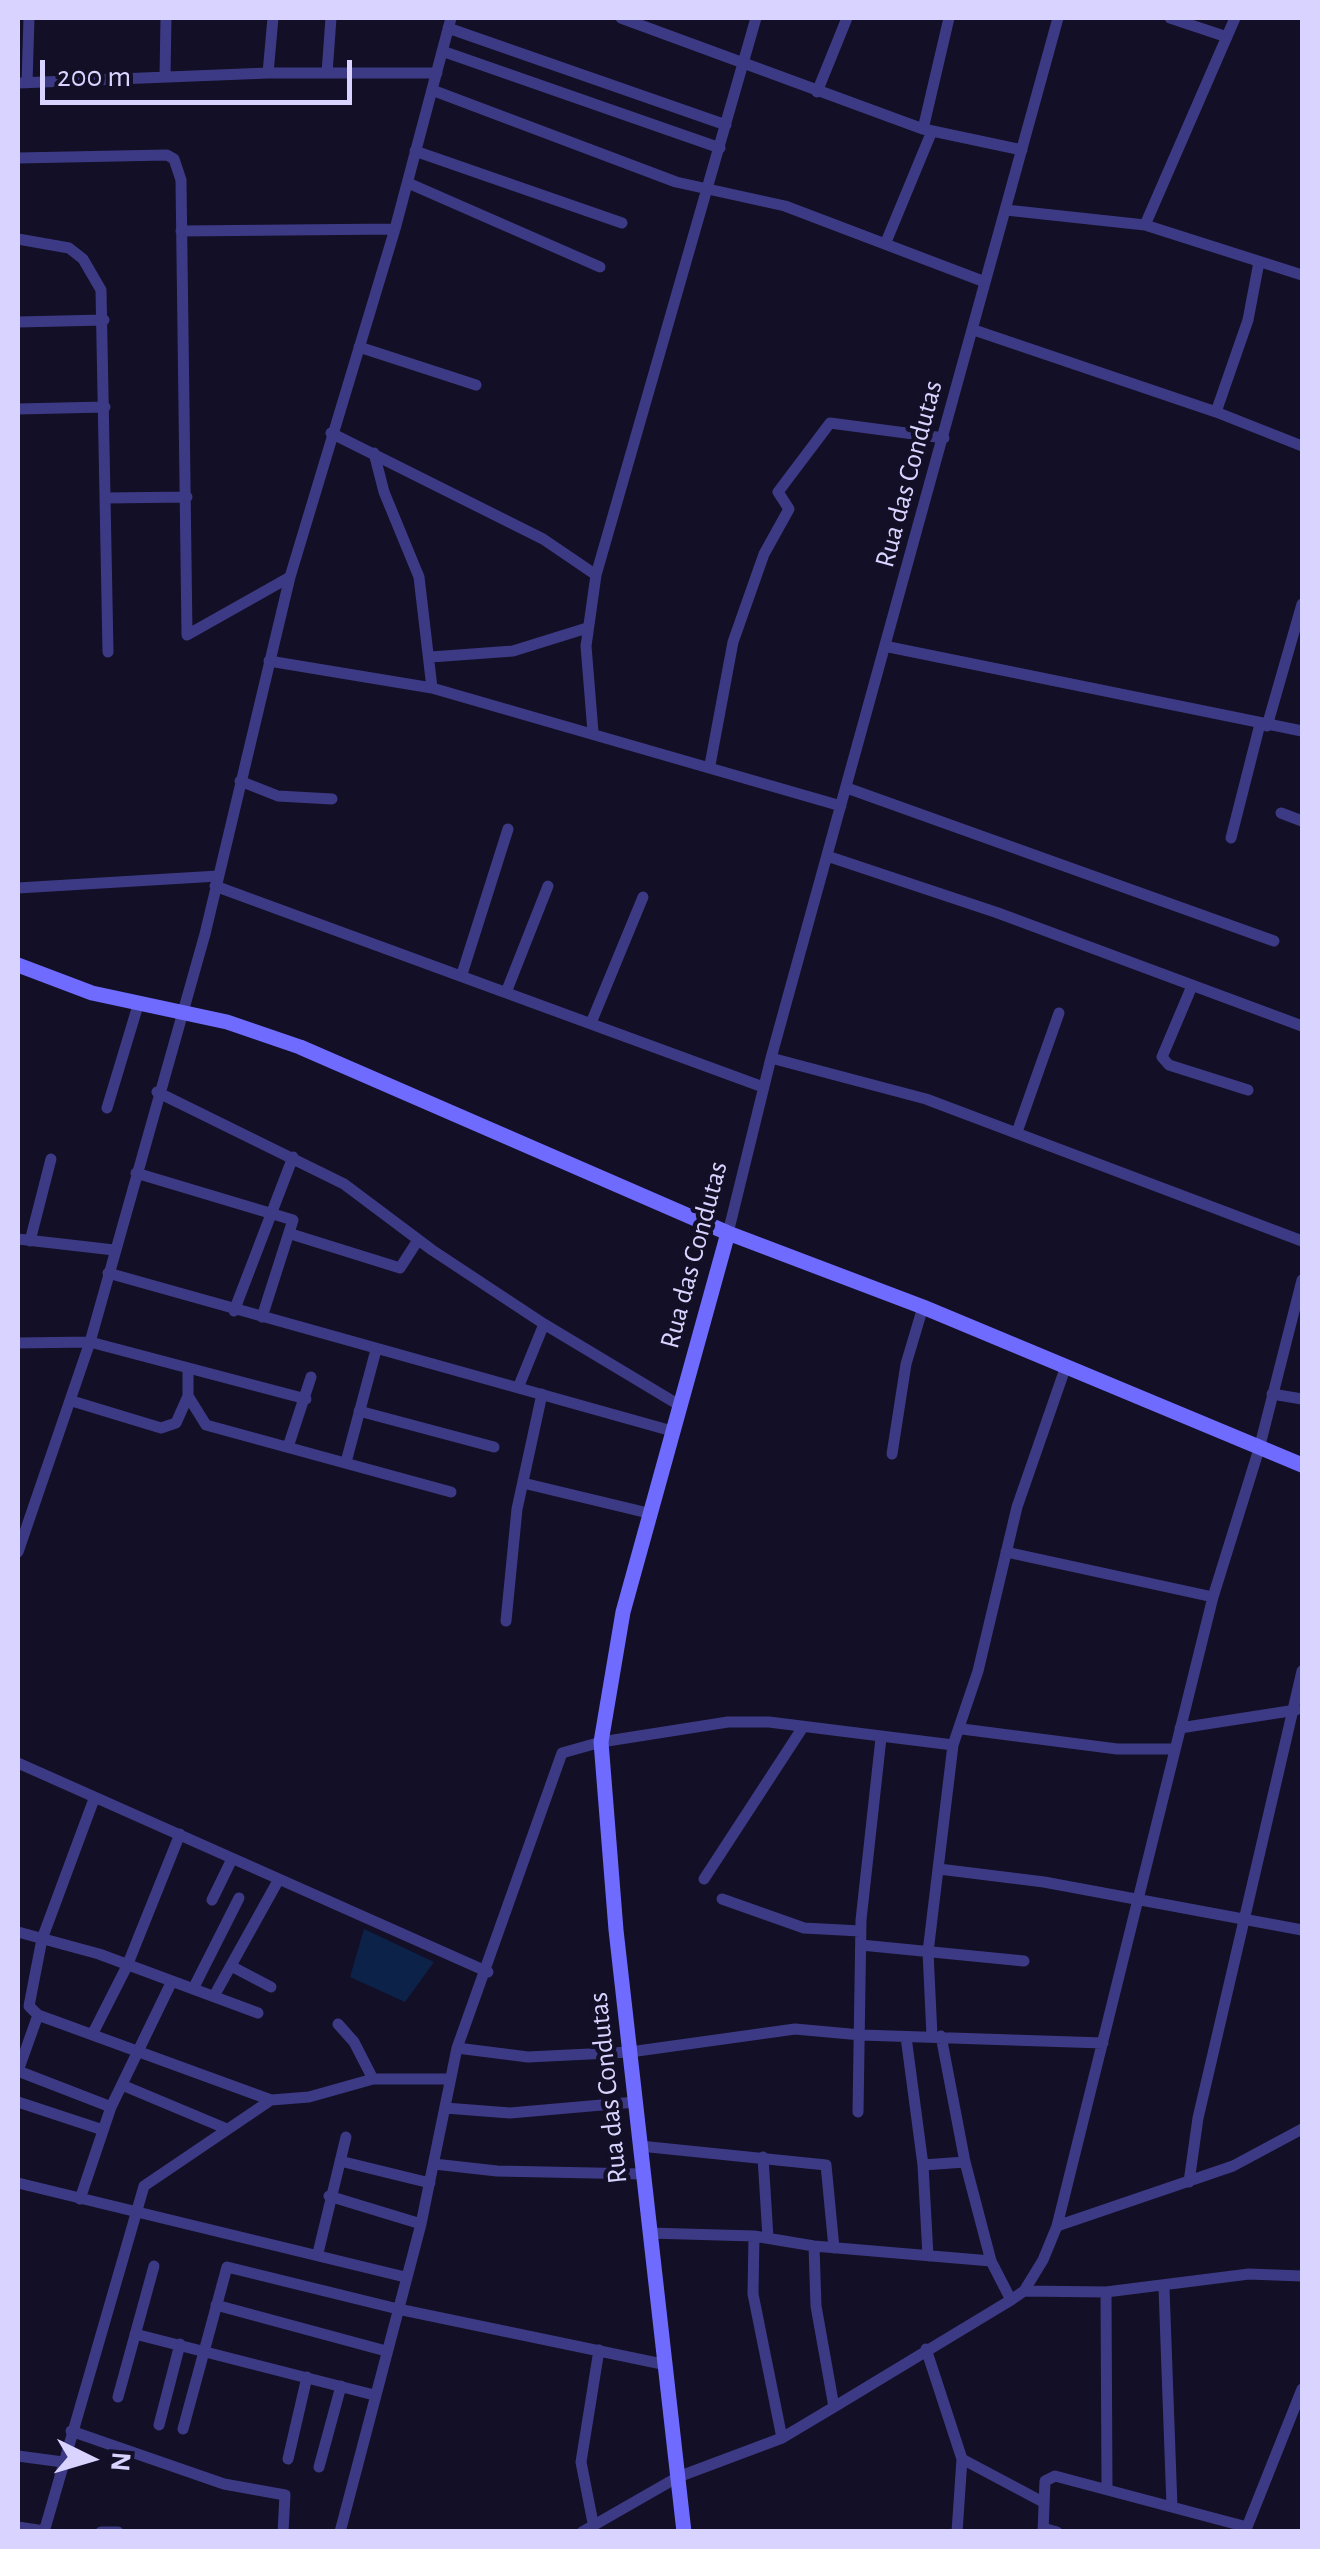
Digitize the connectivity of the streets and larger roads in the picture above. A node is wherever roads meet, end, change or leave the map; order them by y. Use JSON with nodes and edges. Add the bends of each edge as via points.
{"nodes":[{"id":1,"x":28,"y":18,"type":"edge"},
{"id":2,"x":166,"y":18,"type":"edge"},
{"id":3,"x":273,"y":18,"type":"edge"},
{"id":4,"x":331,"y":18,"type":"edge"},
{"id":5,"x":621,"y":18,"type":"edge"},
{"id":6,"x":756,"y":18,"type":"edge"},
{"id":7,"x":848,"y":18,"type":"edge"},
{"id":8,"x":949,"y":18,"type":"edge"},
{"id":9,"x":1058,"y":18,"type":"edge"},
{"id":10,"x":1170,"y":18,"type":"edge"},
{"id":11,"x":1235,"y":18,"type":"edge"},
{"id":12,"x":449,"y":23,"type":"edge"},
{"id":13,"x":1227,"y":37,"type":"junction"},
{"id":14,"x":442,"y":51,"type":"junction"},
{"id":15,"x":744,"y":64,"type":"junction"},
{"id":16,"x":268,"y":73,"type":"junction"},
{"id":17,"x":327,"y":73,"type":"junction"},
{"id":18,"x":436,"y":73,"type":"junction"},
{"id":19,"x":165,"y":77,"type":"junction"},
{"id":20,"x":22,"y":83,"type":"edge"},
{"id":21,"x":432,"y":90,"type":"junction"},
{"id":22,"x":817,"y":92,"type":"junction"},
{"id":23,"x":726,"y":125,"type":"junction"},
{"id":24,"x":927,"y":130,"type":"junction"},
{"id":25,"x":720,"y":148,"type":"junction"},
{"id":26,"x":1022,"y":150,"type":"junction"},
{"id":27,"x":416,"y":151,"type":"junction"},
{"id":28,"x":18,"y":158,"type":"edge"},
{"id":29,"x":408,"y":184,"type":"junction"},
{"id":30,"x":709,"y":189,"type":"junction"},
{"id":31,"x":1006,"y":210,"type":"junction"},
{"id":32,"x":622,"y":223,"type":"dead end"},
{"id":33,"x":1145,"y":225,"type":"junction"},
{"id":34,"x":394,"y":229,"type":"junction"},
{"id":35,"x":181,"y":231,"type":"junction"},
{"id":36,"x":18,"y":239,"type":"edge"},
{"id":37,"x":886,"y":242,"type":"junction"},
{"id":38,"x":1259,"y":262,"type":"junction"},
{"id":39,"x":600,"y":267,"type":"dead end"},
{"id":40,"x":1302,"y":275,"type":"edge"},
{"id":41,"x":985,"y":282,"type":"junction"},
{"id":42,"x":104,"y":320,"type":"junction"},
{"id":43,"x":18,"y":322,"type":"edge"},
{"id":44,"x":974,"y":330,"type":"junction"},
{"id":45,"x":359,"y":347,"type":"junction"},
{"id":46,"x":476,"y":385,"type":"dead end"},
{"id":47,"x":105,"y":408,"type":"junction"},
{"id":48,"x":18,"y":409,"type":"edge"},
{"id":49,"x":1216,"y":412,"type":"junction"},
{"id":50,"x":331,"y":433,"type":"junction"},
{"id":51,"x":944,"y":438,"type":"junction"},
{"id":52,"x":1302,"y":446,"type":"edge"},
{"id":53,"x":374,"y":453,"type":"junction"},
{"id":54,"x":187,"y":497,"type":"junction"},
{"id":55,"x":106,"y":498,"type":"junction"},
{"id":56,"x":596,"y":575,"type":"junction"},
{"id":57,"x":290,"y":577,"type":"junction"},
{"id":58,"x":1302,"y":604,"type":"edge"},
{"id":59,"x":587,"y":628,"type":"junction"},
{"id":60,"x":888,"y":646,"type":"junction"},
{"id":61,"x":108,"y":652,"type":"dead end"},
{"id":62,"x":431,"y":658,"type":"junction"},
{"id":63,"x":269,"y":661,"type":"junction"},
{"id":64,"x":432,"y":688,"type":"junction"},
{"id":65,"x":1264,"y":725,"type":"junction"},
{"id":66,"x":1302,"y":731,"type":"edge"},
{"id":67,"x":593,"y":732,"type":"junction"},
{"id":68,"x":710,"y":765,"type":"junction"},
{"id":69,"x":240,"y":781,"type":"junction"},
{"id":70,"x":846,"y":788,"type":"junction"},
{"id":71,"x":332,"y":799,"type":"dead end"},
{"id":72,"x":841,"y":806,"type":"junction"},
{"id":73,"x":1281,"y":813,"type":"dead end"},
{"id":74,"x":1302,"y":820,"type":"edge"},
{"id":75,"x":508,"y":830,"type":"dead end"},
{"id":76,"x":1231,"y":838,"type":"dead end"},
{"id":77,"x":827,"y":856,"type":"junction"},
{"id":78,"x":216,"y":881,"type":"junction"},
{"id":79,"x":548,"y":886,"type":"dead end"},
{"id":80,"x":18,"y":888,"type":"edge"},
{"id":81,"x":643,"y":897,"type":"dead end"},
{"id":82,"x":1274,"y":941,"type":"dead end"},
{"id":83,"x":18,"y":964,"type":"edge"},
{"id":84,"x":462,"y":974,"type":"junction"},
{"id":85,"x":1192,"y":986,"type":"junction"},
{"id":86,"x":507,"y":990,"type":"junction"},
{"id":87,"x":139,"y":1002,"type":"junction"},
{"id":88,"x":181,"y":1012,"type":"junction"},
{"id":89,"x":1059,"y":1012,"type":"dead end"},
{"id":90,"x":591,"y":1023,"type":"junction"},
{"id":91,"x":1302,"y":1026,"type":"edge"},
{"id":92,"x":772,"y":1058,"type":"junction"},
{"id":93,"x":764,"y":1088,"type":"junction"},
{"id":94,"x":1248,"y":1090,"type":"dead end"},
{"id":95,"x":158,"y":1092,"type":"junction"},
{"id":96,"x":108,"y":1108,"type":"dead end"},
{"id":97,"x":1017,"y":1132,"type":"junction"},
{"id":98,"x":293,"y":1158,"type":"junction"},
{"id":99,"x":51,"y":1159,"type":"dead end"},
{"id":100,"x":136,"y":1173,"type":"junction"},
{"id":101,"x":269,"y":1212,"type":"junction"},
{"id":102,"x":728,"y":1233,"type":"junction"},
{"id":103,"x":292,"y":1234,"type":"junction"},
{"id":104,"x":24,"y":1240,"type":"edge"},
{"id":105,"x":418,"y":1240,"type":"junction"},
{"id":106,"x":1302,"y":1241,"type":"edge"},
{"id":107,"x":114,"y":1250,"type":"junction"},
{"id":108,"x":108,"y":1273,"type":"junction"},
{"id":109,"x":1302,"y":1280,"type":"edge"},
{"id":110,"x":923,"y":1307,"type":"junction"},
{"id":111,"x":234,"y":1311,"type":"junction"},
{"id":112,"x":262,"y":1317,"type":"junction"},
{"id":113,"x":544,"y":1324,"type":"junction"},
{"id":114,"x":90,"y":1342,"type":"junction"},
{"id":115,"x":18,"y":1343,"type":"edge"},
{"id":116,"x":376,"y":1350,"type":"junction"},
{"id":117,"x":1066,"y":1366,"type":"junction"},
{"id":118,"x":188,"y":1368,"type":"junction"},
{"id":119,"x":311,"y":1377,"type":"dead end"},
{"id":120,"x":518,"y":1388,"type":"junction"},
{"id":121,"x":542,"y":1394,"type":"junction"},
{"id":122,"x":1272,"y":1394,"type":"junction"},
{"id":123,"x":188,"y":1396,"type":"junction"},
{"id":124,"x":306,"y":1399,"type":"junction"},
{"id":125,"x":1302,"y":1399,"type":"edge"},
{"id":126,"x":72,"y":1401,"type":"junction"},
{"id":127,"x":680,"y":1404,"type":"junction"},
{"id":128,"x":359,"y":1411,"type":"junction"},
{"id":129,"x":672,"y":1430,"type":"junction"},
{"id":130,"x":288,"y":1447,"type":"junction"},
{"id":131,"x":494,"y":1448,"type":"dead end"},
{"id":132,"x":1259,"y":1449,"type":"junction"},
{"id":133,"x":892,"y":1454,"type":"dead end"},
{"id":134,"x":346,"y":1462,"type":"junction"},
{"id":135,"x":1302,"y":1465,"type":"edge"},
{"id":136,"x":524,"y":1484,"type":"junction"},
{"id":137,"x":451,"y":1492,"type":"dead end"},
{"id":138,"x":648,"y":1513,"type":"junction"},
{"id":139,"x":18,"y":1552,"type":"edge"},
{"id":140,"x":1006,"y":1552,"type":"junction"},
{"id":141,"x":1213,"y":1597,"type":"junction"},
{"id":142,"x":506,"y":1620,"type":"dead end"},
{"id":143,"x":1302,"y":1681,"type":"edge"},
{"id":144,"x":1296,"y":1710,"type":"junction"},
{"id":145,"x":804,"y":1727,"type":"junction"},
{"id":146,"x":1180,"y":1728,"type":"junction"},
{"id":147,"x":962,"y":1729,"type":"junction"},
{"id":148,"x":880,"y":1738,"type":"junction"},
{"id":149,"x":600,"y":1742,"type":"junction"},
{"id":150,"x":953,"y":1745,"type":"junction"},
{"id":151,"x":1173,"y":1749,"type":"junction"},
{"id":152,"x":18,"y":1763,"type":"edge"},
{"id":153,"x":94,"y":1799,"type":"junction"},
{"id":154,"x":180,"y":1834,"type":"junction"},
{"id":155,"x":232,"y":1859,"type":"junction"},
{"id":156,"x":939,"y":1870,"type":"junction"},
{"id":157,"x":279,"y":1879,"type":"junction"},
{"id":158,"x":704,"y":1879,"type":"dead end"},
{"id":159,"x":239,"y":1898,"type":"dead end"},
{"id":160,"x":722,"y":1899,"type":"dead end"},
{"id":161,"x":1138,"y":1899,"type":"junction"},
{"id":162,"x":212,"y":1900,"type":"dead end"},
{"id":163,"x":1246,"y":1918,"type":"junction"},
{"id":164,"x":1302,"y":1930,"type":"edge"},
{"id":165,"x":18,"y":1932,"type":"edge"},
{"id":166,"x":42,"y":1938,"type":"junction"},
{"id":167,"x":861,"y":1938,"type":"junction"},
{"id":168,"x":928,"y":1952,"type":"junction"},
{"id":169,"x":1024,"y":1961,"type":"dead end"},
{"id":170,"x":127,"y":1966,"type":"junction"},
{"id":171,"x":231,"y":1966,"type":"junction"},
{"id":172,"x":488,"y":1972,"type":"junction"},
{"id":173,"x":172,"y":1981,"type":"junction"},
{"id":174,"x":270,"y":1987,"type":"dead end"},
{"id":175,"x":193,"y":1988,"type":"junction"},
{"id":176,"x":214,"y":1996,"type":"junction"},
{"id":177,"x":258,"y":2013,"type":"dead end"},
{"id":178,"x":38,"y":2015,"type":"junction"},
{"id":179,"x":338,"y":2024,"type":"dead end"},
{"id":180,"x":93,"y":2034,"type":"junction"},
{"id":181,"x":862,"y":2036,"type":"junction"},
{"id":182,"x":906,"y":2036,"type":"junction"},
{"id":183,"x":936,"y":2036,"type":"junction"},
{"id":184,"x":1103,"y":2043,"type":"junction"},
{"id":185,"x":457,"y":2048,"type":"junction"},
{"id":186,"x":141,"y":2052,"type":"junction"},
{"id":187,"x":630,"y":2052,"type":"junction"},
{"id":188,"x":450,"y":2079,"type":"junction"},
{"id":189,"x":373,"y":2080,"type":"junction"},
{"id":190,"x":122,"y":2085,"type":"junction"},
{"id":191,"x":271,"y":2100,"type":"junction"},
{"id":192,"x":18,"y":2102,"type":"edge"},
{"id":193,"x":636,"y":2102,"type":"junction"},
{"id":194,"x":110,"y":2107,"type":"junction"},
{"id":195,"x":445,"y":2108,"type":"junction"},
{"id":196,"x":858,"y":2112,"type":"dead end"},
{"id":197,"x":227,"y":2128,"type":"junction"},
{"id":198,"x":1302,"y":2129,"type":"edge"},
{"id":199,"x":103,"y":2130,"type":"junction"},
{"id":200,"x":346,"y":2138,"type":"dead end"},
{"id":201,"x":640,"y":2146,"type":"junction"},
{"id":202,"x":763,"y":2157,"type":"junction"},
{"id":203,"x":340,"y":2161,"type":"junction"},
{"id":204,"x":966,"y":2162,"type":"junction"},
{"id":205,"x":434,"y":2164,"type":"junction"},
{"id":206,"x":923,"y":2165,"type":"junction"},
{"id":207,"x":642,"y":2174,"type":"junction"},
{"id":208,"x":1190,"y":2182,"type":"junction"},
{"id":209,"x":18,"y":2183,"type":"edge"},
{"id":210,"x":430,"y":2183,"type":"junction"},
{"id":211,"x":329,"y":2196,"type":"junction"},
{"id":212,"x":80,"y":2199,"type":"junction"},
{"id":213,"x":134,"y":2211,"type":"junction"},
{"id":214,"x":421,"y":2224,"type":"junction"},
{"id":215,"x":1057,"y":2226,"type":"junction"},
{"id":216,"x":649,"y":2233,"type":"junction"},
{"id":217,"x":754,"y":2236,"type":"junction"},
{"id":218,"x":768,"y":2238,"type":"junction"},
{"id":219,"x":814,"y":2246,"type":"junction"},
{"id":220,"x":834,"y":2248,"type":"junction"},
{"id":221,"x":318,"y":2253,"type":"junction"},
{"id":222,"x":928,"y":2256,"type":"junction"},
{"id":223,"x":991,"y":2260,"type":"junction"},
{"id":224,"x":154,"y":2266,"type":"dead end"},
{"id":225,"x":1302,"y":2276,"type":"edge"},
{"id":226,"x":405,"y":2277,"type":"junction"},
{"id":227,"x":1164,"y":2288,"type":"junction"},
{"id":228,"x":1024,"y":2290,"type":"junction"},
{"id":229,"x":1106,"y":2292,"type":"junction"},
{"id":230,"x":1011,"y":2300,"type":"junction"},
{"id":231,"x":216,"y":2305,"type":"junction"},
{"id":232,"x":398,"y":2309,"type":"junction"},
{"id":233,"x":136,"y":2334,"type":"junction"},
{"id":234,"x":180,"y":2344,"type":"junction"},
{"id":235,"x":926,"y":2349,"type":"junction"},
{"id":236,"x":204,"y":2350,"type":"junction"},
{"id":237,"x":386,"y":2350,"type":"junction"},
{"id":238,"x":599,"y":2350,"type":"junction"},
{"id":239,"x":662,"y":2364,"type":"junction"},
{"id":240,"x":308,"y":2377,"type":"junction"},
{"id":241,"x":341,"y":2386,"type":"junction"},
{"id":242,"x":1302,"y":2389,"type":"edge"},
{"id":243,"x":374,"y":2394,"type":"junction"},
{"id":244,"x":118,"y":2397,"type":"dead end"},
{"id":245,"x":834,"y":2408,"type":"junction"},
{"id":246,"x":159,"y":2425,"type":"dead end"},
{"id":247,"x":183,"y":2429,"type":"dead end"},
{"id":248,"x":71,"y":2431,"type":"junction"},
{"id":249,"x":782,"y":2438,"type":"junction"},
{"id":250,"x":18,"y":2456,"type":"edge"},
{"id":251,"x":288,"y":2459,"type":"dead end"},
{"id":252,"x":962,"y":2459,"type":"junction"},
{"id":253,"x":63,"y":2462,"type":"junction"},
{"id":254,"x":319,"y":2468,"type":"dead end"},
{"id":255,"x":678,"y":2477,"type":"junction"},
{"id":256,"x":1107,"y":2489,"type":"junction"},
{"id":257,"x":1041,"y":2502,"type":"junction"},
{"id":258,"x":1172,"y":2507,"type":"junction"},
{"id":259,"x":18,"y":2527,"type":"edge"},
{"id":260,"x":588,"y":2527,"type":"edge"},
{"id":261,"x":1246,"y":2529,"type":"edge"},
{"id":262,"x":1043,"y":2530,"type":"edge"},
{"id":263,"x":44,"y":2531,"type":"edge"},
{"id":264,"x":101,"y":2532,"type":"edge"},
{"id":265,"x":118,"y":2532,"type":"edge"},
{"id":266,"x":283,"y":2532,"type":"edge"},
{"id":267,"x":340,"y":2532,"type":"edge"},
{"id":268,"x":684,"y":2532,"type":"edge"},
{"id":269,"x":958,"y":2532,"type":"edge"},
{"id":270,"x":1057,"y":2532,"type":"edge"}],
"edges":[{"from":1,"to":20,"type":"street"},
{"from":2,"to":19,"type":"street"},
{"from":3,"to":16,"type":"street"},
{"from":4,"to":17,"type":"street"},
{"from":5,"to":15,"type":"street"},
{"from":6,"to":15,"type":"street"},
{"from":7,"to":22,"type":"street"},
{"from":8,"to":24,"type":"street"},
{"from":9,"to":26,"type":"street","name":"Rua das Condutas"},
{"from":10,"to":13,"type":"street"},
{"from":11,"to":13,"type":"street"},
{"from":12,"to":14,"type":"street"},
{"from":12,"to":23,"type":"street"},
{"from":13,"to":33,"type":"street"},
{"from":14,"to":18,"type":"street"},
{"from":14,"to":25,"type":"street"},
{"from":15,"to":22,"type":"street"},
{"from":15,"to":23,"type":"street"},
{"from":16,"to":17,"type":"street"},
{"from":16,"to":19,"type":"street"},
{"from":17,"to":18,"type":"street"},
{"from":18,"to":21,"type":"street"},
{"from":19,"to":20,"type":"street"},
{"from":21,"to":27,"type":"street"},
{"from":21,"to":30,"type":"street"},
{"from":22,"to":24,"type":"street"},
{"from":23,"to":25,"type":"street"},
{"from":24,"to":26,"type":"street"},
{"from":24,"to":37,"type":"street"},
{"from":25,"to":30,"type":"street"},
{"from":26,"to":31,"type":"street","name":"Rua das Condutas"},
{"from":27,"to":29,"type":"street"},
{"from":27,"to":32,"type":"street"},
{"from":28,"to":35,"type":"street","via":[[168,156],[181,180]]},
{"from":29,"to":34,"type":"street"},
{"from":29,"to":39,"type":"street"},
{"from":30,"to":37,"type":"street","via":[[785,206]]},
{"from":30,"to":56,"type":"street"},
{"from":31,"to":33,"type":"street"},
{"from":31,"to":41,"type":"street","name":"Rua das Condutas"},
{"from":33,"to":38,"type":"street"},
{"from":34,"to":35,"type":"street"},
{"from":34,"to":45,"type":"street"},
{"from":35,"to":54,"type":"street"},
{"from":36,"to":42,"type":"street","via":[[53,242],[83,259],[101,290]]},
{"from":37,"to":41,"type":"street"},
{"from":38,"to":40,"type":"street"},
{"from":38,"to":49,"type":"street","via":[[1248,320]]},
{"from":41,"to":44,"type":"street","name":"Rua das Condutas"},
{"from":42,"to":43,"type":"street"},
{"from":42,"to":47,"type":"street"},
{"from":44,"to":49,"type":"street"},
{"from":44,"to":51,"type":"street","name":"Rua das Condutas"},
{"from":45,"to":46,"type":"street"},
{"from":45,"to":50,"type":"street"},
{"from":47,"to":48,"type":"street"},
{"from":47,"to":55,"type":"street"},
{"from":49,"to":52,"type":"street"},
{"from":50,"to":53,"type":"street"},
{"from":50,"to":57,"type":"street"},
{"from":51,"to":60,"type":"street","name":"Rua das Condutas"},
{"from":51,"to":68,"type":"street","via":[[830,423],[778,492],[789,510],[764,554],[733,642]]},
{"from":53,"to":56,"type":"street","via":[[543,539]]},
{"from":53,"to":62,"type":"street","via":[[419,577]]},
{"from":54,"to":55,"type":"street"},
{"from":54,"to":57,"type":"street","via":[[187,635]]},
{"from":55,"to":61,"type":"street"},
{"from":56,"to":59,"type":"street"},
{"from":57,"to":63,"type":"street"},
{"from":58,"to":65,"type":"street"},
{"from":59,"to":62,"type":"street","via":[[514,650]]},
{"from":59,"to":67,"type":"street"},
{"from":60,"to":65,"type":"street"},
{"from":60,"to":70,"type":"street","name":"Rua das Condutas"},
{"from":62,"to":64,"type":"street"},
{"from":63,"to":64,"type":"street"},
{"from":63,"to":69,"type":"street"},
{"from":64,"to":67,"type":"street"},
{"from":65,"to":66,"type":"street"},
{"from":65,"to":76,"type":"street"},
{"from":67,"to":68,"type":"street"},
{"from":68,"to":72,"type":"street"},
{"from":69,"to":71,"type":"street","via":[[278,796]]},
{"from":69,"to":78,"type":"street"},
{"from":70,"to":72,"type":"street","name":"Rua das Condutas"},
{"from":70,"to":82,"type":"street"},
{"from":72,"to":77,"type":"street","name":"Rua das Condutas"},
{"from":73,"to":74,"type":"street"},
{"from":75,"to":84,"type":"street"},
{"from":77,"to":85,"type":"street"},
{"from":77,"to":92,"type":"street","name":"Rua das Condutas"},
{"from":78,"to":80,"type":"street"},
{"from":78,"to":84,"type":"street"},
{"from":78,"to":88,"type":"street"},
{"from":79,"to":86,"type":"street"},
{"from":81,"to":90,"type":"street"},
{"from":83,"to":87,"type":"street","via":[[79,989]]},
{"from":84,"to":86,"type":"street"},
{"from":85,"to":91,"type":"street"},
{"from":85,"to":94,"type":"street","via":[[1162,1057]]},
{"from":86,"to":90,"type":"street"},
{"from":87,"to":88,"type":"street"},
{"from":87,"to":96,"type":"street"},
{"from":88,"to":95,"type":"street"},
{"from":88,"to":102,"type":"street","via":[[300,1047]]},
{"from":89,"to":97,"type":"street"},
{"from":90,"to":93,"type":"street"},
{"from":92,"to":93,"type":"street","name":"Rua das Condutas"},
{"from":92,"to":97,"type":"street","via":[[864,1080]]},
{"from":93,"to":102,"type":"street","name":"Rua das Condutas"},
{"from":95,"to":98,"type":"street"},
{"from":95,"to":100,"type":"street"},
{"from":97,"to":106,"type":"street"},
{"from":98,"to":101,"type":"street"},
{"from":98,"to":105,"type":"street","via":[[344,1184]]},
{"from":99,"to":104,"type":"street"},
{"from":100,"to":101,"type":"street"},
{"from":100,"to":107,"type":"street"},
{"from":101,"to":103,"type":"street","via":[[291,1218]]},
{"from":101,"to":111,"type":"street"},
{"from":102,"to":110,"type":"street"},
{"from":102,"to":127,"type":"street","name":"Rua das Condutas"},
{"from":103,"to":105,"type":"street","via":[[400,1268]]},
{"from":103,"to":112,"type":"street"},
{"from":104,"to":107,"type":"street"},
{"from":105,"to":113,"type":"street"},
{"from":107,"to":108,"type":"street"},
{"from":108,"to":111,"type":"street"},
{"from":108,"to":114,"type":"street"},
{"from":109,"to":122,"type":"street"},
{"from":110,"to":117,"type":"street"},
{"from":110,"to":133,"type":"street"},
{"from":111,"to":112,"type":"street"},
{"from":112,"to":116,"type":"street"},
{"from":113,"to":120,"type":"street"},
{"from":113,"to":127,"type":"street"},
{"from":114,"to":115,"type":"street"},
{"from":114,"to":118,"type":"street"},
{"from":114,"to":126,"type":"street"},
{"from":116,"to":120,"type":"street"},
{"from":116,"to":128,"type":"street"},
{"from":117,"to":132,"type":"street"},
{"from":117,"to":140,"type":"street"},
{"from":118,"to":123,"type":"street"},
{"from":118,"to":124,"type":"street"},
{"from":119,"to":124,"type":"street"},
{"from":120,"to":121,"type":"street"},
{"from":121,"to":129,"type":"street"},
{"from":121,"to":136,"type":"street"},
{"from":122,"to":125,"type":"street"},
{"from":122,"to":132,"type":"street"},
{"from":123,"to":126,"type":"street","via":[[176,1423],[161,1428]]},
{"from":123,"to":130,"type":"street","via":[[206,1425]]},
{"from":124,"to":130,"type":"street"},
{"from":126,"to":139,"type":"street"},
{"from":127,"to":129,"type":"street","name":"Rua das Condutas"},
{"from":128,"to":131,"type":"street"},
{"from":128,"to":134,"type":"street"},
{"from":129,"to":138,"type":"street","name":"Rua das Condutas"},
{"from":130,"to":134,"type":"street"},
{"from":132,"to":135,"type":"street"},
{"from":132,"to":141,"type":"street"},
{"from":134,"to":137,"type":"street"},
{"from":136,"to":138,"type":"street"},
{"from":136,"to":142,"type":"street"},
{"from":138,"to":149,"type":"street","name":"Rua das Condutas","via":[[612,1660]]},
{"from":140,"to":141,"type":"street"},
{"from":140,"to":147,"type":"street"},
{"from":141,"to":146,"type":"street"},
{"from":143,"to":144,"type":"street"},
{"from":144,"to":146,"type":"street"},
{"from":144,"to":163,"type":"street"},
{"from":145,"to":148,"type":"street"},
{"from":145,"to":149,"type":"street","via":[[728,1722]]},
{"from":145,"to":158,"type":"street"},
{"from":146,"to":151,"type":"street"},
{"from":147,"to":150,"type":"street"},
{"from":147,"to":151,"type":"street","via":[[1117,1749]]},
{"from":148,"to":150,"type":"street"},
{"from":148,"to":167,"type":"street"},
{"from":149,"to":172,"type":"street","via":[[560,1757]]},
{"from":149,"to":187,"type":"street","name":"Rua das Condutas"},
{"from":150,"to":156,"type":"street"},
{"from":151,"to":161,"type":"street"},
{"from":152,"to":153,"type":"street"},
{"from":153,"to":154,"type":"street"},
{"from":153,"to":166,"type":"street"},
{"from":154,"to":155,"type":"street"},
{"from":154,"to":170,"type":"street"},
{"from":155,"to":157,"type":"street"},
{"from":155,"to":162,"type":"street"},
{"from":156,"to":161,"type":"street"},
{"from":156,"to":168,"type":"street"},
{"from":157,"to":171,"type":"street"},
{"from":157,"to":172,"type":"street"},
{"from":159,"to":175,"type":"street"},
{"from":160,"to":167,"type":"street","via":[[804,1928]]},
{"from":161,"to":163,"type":"street"},
{"from":161,"to":184,"type":"street"},
{"from":163,"to":164,"type":"street"},
{"from":163,"to":208,"type":"street","via":[[1198,2118]]},
{"from":165,"to":166,"type":"street"},
{"from":166,"to":170,"type":"street"},
{"from":166,"to":178,"type":"street","via":[[30,1998]]},
{"from":167,"to":168,"type":"street"},
{"from":167,"to":181,"type":"street"},
{"from":168,"to":169,"type":"street"},
{"from":168,"to":183,"type":"street"},
{"from":170,"to":173,"type":"street"},
{"from":170,"to":180,"type":"street"},
{"from":171,"to":174,"type":"street"},
{"from":171,"to":176,"type":"street"},
{"from":172,"to":185,"type":"street"},
{"from":173,"to":175,"type":"street"},
{"from":173,"to":186,"type":"street"},
{"from":175,"to":176,"type":"street"},
{"from":176,"to":177,"type":"street"},
{"from":178,"to":180,"type":"street"},
{"from":178,"to":194,"type":"street","via":[[18,2071]]},
{"from":179,"to":189,"type":"street"},
{"from":180,"to":186,"type":"street"},
{"from":181,"to":182,"type":"street"},
{"from":181,"to":187,"type":"street","via":[[776,2029]]},
{"from":181,"to":196,"type":"street"},
{"from":182,"to":183,"type":"street"},
{"from":182,"to":206,"type":"street"},
{"from":183,"to":184,"type":"street"},
{"from":183,"to":204,"type":"street"},
{"from":184,"to":215,"type":"street"},
{"from":185,"to":187,"type":"street","via":[[528,2057]]},
{"from":185,"to":188,"type":"street"},
{"from":186,"to":190,"type":"street"},
{"from":186,"to":191,"type":"street"},
{"from":187,"to":193,"type":"street","name":"Rua das Condutas"},
{"from":188,"to":189,"type":"street"},
{"from":188,"to":195,"type":"street"},
{"from":189,"to":191,"type":"street"},
{"from":190,"to":194,"type":"street"},
{"from":190,"to":197,"type":"street"},
{"from":191,"to":197,"type":"street"},
{"from":192,"to":199,"type":"street"},
{"from":193,"to":195,"type":"street","via":[[510,2113]]},
{"from":193,"to":201,"type":"street","name":"Rua das Condutas"},
{"from":194,"to":199,"type":"street"},
{"from":195,"to":205,"type":"street"},
{"from":197,"to":213,"type":"street","via":[[150,2181]]},
{"from":198,"to":208,"type":"street"},
{"from":199,"to":212,"type":"street"},
{"from":200,"to":203,"type":"street"},
{"from":201,"to":202,"type":"street"},
{"from":201,"to":207,"type":"street","name":"Rua das Condutas"},
{"from":202,"to":218,"type":"street"},
{"from":202,"to":220,"type":"street","via":[[826,2165]]},
{"from":203,"to":210,"type":"street"},
{"from":203,"to":211,"type":"street"},
{"from":204,"to":206,"type":"street"},
{"from":204,"to":223,"type":"street"},
{"from":205,"to":207,"type":"street"},
{"from":205,"to":210,"type":"street"},
{"from":206,"to":222,"type":"street"},
{"from":207,"to":216,"type":"street","name":"Rua das Condutas"},
{"from":208,"to":215,"type":"street"},
{"from":209,"to":212,"type":"street"},
{"from":210,"to":214,"type":"street"},
{"from":211,"to":214,"type":"street"},
{"from":211,"to":221,"type":"street"},
{"from":212,"to":213,"type":"street"},
{"from":213,"to":221,"type":"street"},
{"from":213,"to":248,"type":"street"},
{"from":214,"to":226,"type":"street"},
{"from":215,"to":228,"type":"street"},
{"from":216,"to":217,"type":"street"},
{"from":216,"to":239,"type":"street","name":"Rua das Condutas"},
{"from":217,"to":218,"type":"street"},
{"from":217,"to":249,"type":"street","via":[[752,2294]]},
{"from":218,"to":219,"type":"street"},
{"from":219,"to":220,"type":"street"},
{"from":219,"to":245,"type":"street","via":[[816,2306]]},
{"from":220,"to":222,"type":"street"},
{"from":221,"to":226,"type":"street"},
{"from":222,"to":223,"type":"street"},
{"from":223,"to":230,"type":"street"},
{"from":224,"to":233,"type":"street"},
{"from":225,"to":227,"type":"street","via":[[1249,2274]]},
{"from":226,"to":232,"type":"street"},
{"from":227,"to":229,"type":"street"},
{"from":227,"to":258,"type":"street"},
{"from":228,"to":229,"type":"street"},
{"from":228,"to":230,"type":"street"},
{"from":229,"to":256,"type":"street"},
{"from":230,"to":235,"type":"street"},
{"from":231,"to":232,"type":"street","via":[[230,2267]]},
{"from":231,"to":236,"type":"street"},
{"from":231,"to":237,"type":"street"},
{"from":232,"to":237,"type":"street"},
{"from":232,"to":238,"type":"street"},
{"from":233,"to":234,"type":"street"},
{"from":233,"to":244,"type":"street"},
{"from":234,"to":236,"type":"street"},
{"from":234,"to":246,"type":"street"},
{"from":235,"to":245,"type":"street"},
{"from":235,"to":252,"type":"street"},
{"from":236,"to":240,"type":"street"},
{"from":236,"to":247,"type":"street"},
{"from":237,"to":243,"type":"street"},
{"from":238,"to":239,"type":"street"},
{"from":238,"to":260,"type":"street","via":[[580,2462]]},
{"from":239,"to":255,"type":"street","name":"Rua das Condutas"},
{"from":240,"to":241,"type":"street"},
{"from":240,"to":251,"type":"street"},
{"from":241,"to":243,"type":"street"},
{"from":241,"to":254,"type":"street"},
{"from":242,"to":261,"type":"street"},
{"from":243,"to":267,"type":"street"},
{"from":245,"to":249,"type":"street"},
{"from":248,"to":253,"type":"street"},
{"from":248,"to":266,"type":"street","via":[[224,2484],[285,2495]]},
{"from":249,"to":255,"type":"street"},
{"from":250,"to":253,"type":"street"},
{"from":252,"to":257,"type":"street"},
{"from":252,"to":269,"type":"street"},
{"from":253,"to":263,"type":"street"},
{"from":255,"to":260,"type":"street"},
{"from":255,"to":268,"type":"street","name":"Rua das Condutas"},
{"from":256,"to":257,"type":"street","via":[[1055,2476],[1045,2482]]},
{"from":256,"to":258,"type":"street"},
{"from":257,"to":262,"type":"street"},
{"from":258,"to":261,"type":"street"},
{"from":259,"to":263,"type":"street"},
{"from":262,"to":270,"type":"street"},
{"from":264,"to":265,"type":"street"}]}
